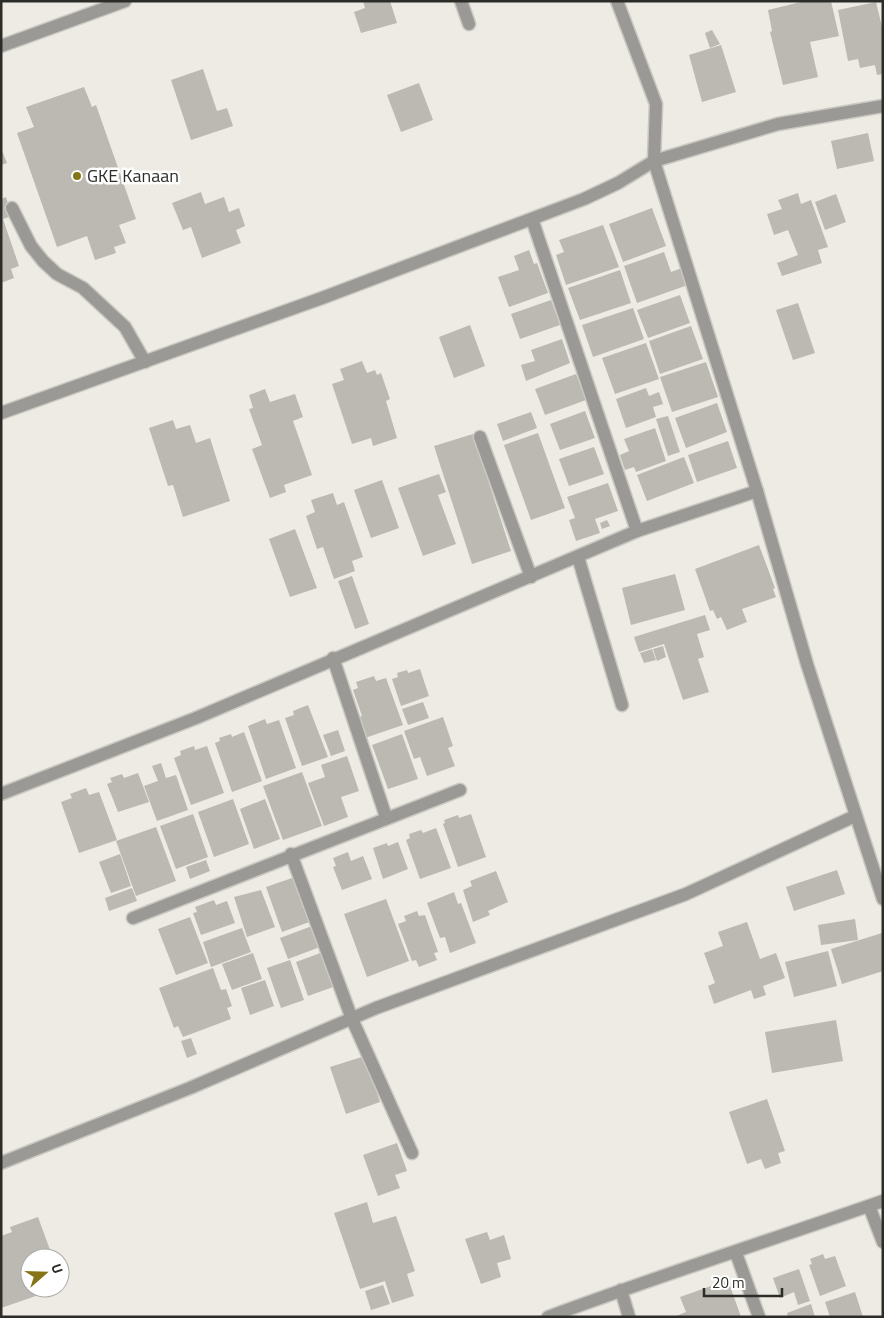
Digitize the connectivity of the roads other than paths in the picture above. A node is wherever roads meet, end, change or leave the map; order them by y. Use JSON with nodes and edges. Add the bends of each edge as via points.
{"nodes":[{"id":1,"x":125,"y":1,"type":"edge"},
{"id":2,"x":461,"y":1,"type":"edge"},
{"id":3,"x":617,"y":1,"type":"edge"},
{"id":4,"x":469,"y":24,"type":"dead end"},
{"id":5,"x":1,"y":46,"type":"edge"},
{"id":6,"x":883,"y":106,"type":"edge"},
{"id":7,"x":654,"y":161,"type":"junction"},
{"id":8,"x":12,"y":208,"type":"dead end"},
{"id":9,"x":532,"y":219,"type":"junction"},
{"id":10,"x":145,"y":362,"type":"junction"},
{"id":11,"x":1,"y":413,"type":"edge"},
{"id":12,"x":480,"y":437,"type":"dead end"},
{"id":13,"x":757,"y":491,"type":"junction"},
{"id":14,"x":637,"y":531,"type":"junction"},
{"id":15,"x":578,"y":556,"type":"junction"},
{"id":16,"x":532,"y":577,"type":"junction"},
{"id":17,"x":333,"y":658,"type":"junction"},
{"id":18,"x":622,"y":705,"type":"dead end"},
{"id":19,"x":460,"y":790,"type":"dead end"},
{"id":20,"x":1,"y":794,"type":"edge"},
{"id":21,"x":855,"y":816,"type":"junction"},
{"id":22,"x":386,"y":817,"type":"junction"},
{"id":23,"x":291,"y":854,"type":"junction"},
{"id":24,"x":883,"y":899,"type":"edge"},
{"id":25,"x":133,"y":918,"type":"dead end"},
{"id":26,"x":352,"y":1019,"type":"junction"},
{"id":27,"x":412,"y":1153,"type":"dead end"},
{"id":28,"x":1,"y":1163,"type":"edge"},
{"id":29,"x":883,"y":1201,"type":"edge"},
{"id":30,"x":869,"y":1206,"type":"junction"},
{"id":31,"x":883,"y":1242,"type":"edge"},
{"id":32,"x":736,"y":1253,"type":"junction"},
{"id":33,"x":621,"y":1290,"type":"junction"},
{"id":34,"x":548,"y":1317,"type":"edge"},
{"id":35,"x":630,"y":1317,"type":"edge"},
{"id":36,"x":760,"y":1317,"type":"edge"}],
"edges":[{"from":1,"to":5,"type":"street"},
{"from":2,"to":4,"type":"street"},
{"from":3,"to":7,"type":"street","via":[[656,104]]},
{"from":6,"to":7,"type":"street","via":[[778,124]]},
{"from":7,"to":9,"type":"street","via":[[618,183]]},
{"from":7,"to":13,"type":"street"},
{"from":8,"to":10,"type":"street","via":[[31,246],[43,261],[57,274],[82,288],[125,327]]},
{"from":9,"to":10,"type":"street"},
{"from":9,"to":14,"type":"street"},
{"from":10,"to":11,"type":"street"},
{"from":12,"to":16,"type":"street"},
{"from":13,"to":14,"type":"street"},
{"from":13,"to":21,"type":"street","via":[[775,560]]},
{"from":14,"to":15,"type":"street"},
{"from":15,"to":16,"type":"street"},
{"from":15,"to":18,"type":"street"},
{"from":16,"to":17,"type":"street"},
{"from":17,"to":20,"type":"street","via":[[196,718]]},
{"from":17,"to":22,"type":"street"},
{"from":19,"to":22,"type":"street"},
{"from":21,"to":24,"type":"street"},
{"from":21,"to":26,"type":"street","via":[[686,894]]},
{"from":22,"to":23,"type":"street"},
{"from":23,"to":25,"type":"street"},
{"from":23,"to":26,"type":"street"},
{"from":26,"to":27,"type":"street"},
{"from":26,"to":28,"type":"street"},
{"from":29,"to":30,"type":"street"},
{"from":30,"to":31,"type":"street"},
{"from":30,"to":32,"type":"street"},
{"from":32,"to":33,"type":"street"},
{"from":32,"to":36,"type":"street"},
{"from":33,"to":34,"type":"street"},
{"from":33,"to":35,"type":"street"}]}
